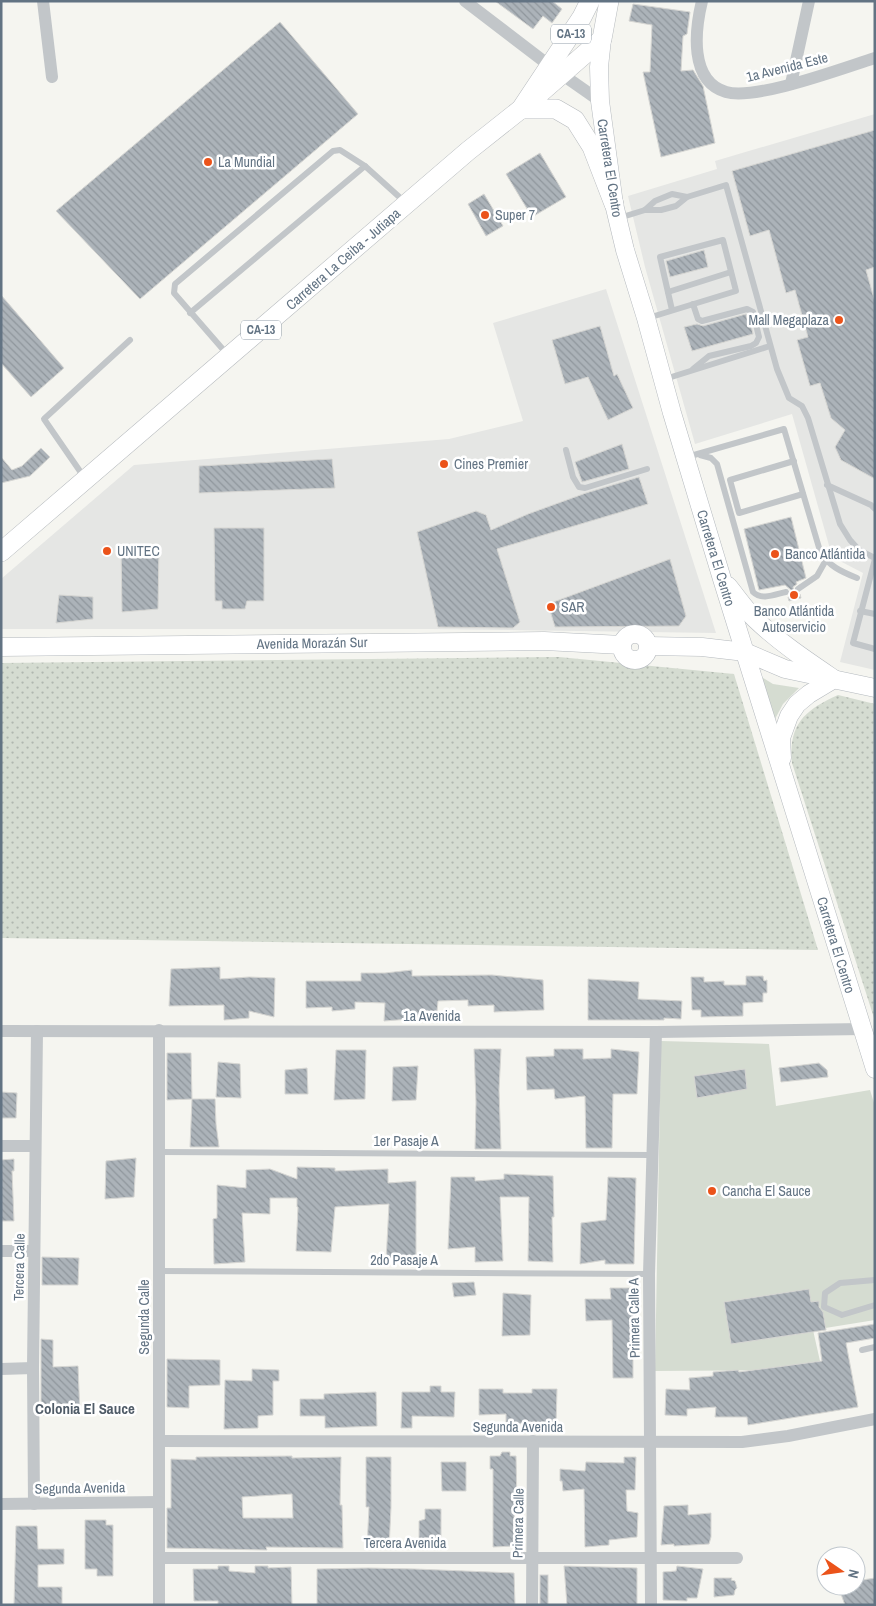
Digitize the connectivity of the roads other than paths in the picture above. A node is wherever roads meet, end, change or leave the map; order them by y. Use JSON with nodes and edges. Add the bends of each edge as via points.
{"nodes":[{"id":1,"x":44,"y":1,"type":"edge"},
{"id":2,"x":465,"y":1,"type":"edge"},
{"id":3,"x":590,"y":1,"type":"edge"},
{"id":4,"x":609,"y":1,"type":"edge"},
{"id":5,"x":702,"y":1,"type":"edge"},
{"id":6,"x":809,"y":1,"type":"edge"},
{"id":7,"x":602,"y":39,"type":"junction"},
{"id":8,"x":875,"y":58,"type":"edge"},
{"id":9,"x":556,"y":70,"type":"junction"},
{"id":10,"x":52,"y":77,"type":"dead end"},
{"id":11,"x":792,"y":84,"type":"junction"},
{"id":12,"x":600,"y":101,"type":"junction"},
{"id":13,"x":520,"y":109,"type":"junction"},
{"id":14,"x":365,"y":166,"type":"junction"},
{"id":15,"x":687,"y":197,"type":"junction"},
{"id":16,"x":407,"y":204,"type":"junction"},
{"id":17,"x":645,"y":210,"type":"junction"},
{"id":18,"x":616,"y":211,"type":"junction"},
{"id":19,"x":731,"y":272,"type":"junction"},
{"id":20,"x":668,"y":292,"type":"junction"},
{"id":21,"x":693,"y":304,"type":"junction"},
{"id":22,"x":672,"y":310,"type":"junction"},
{"id":23,"x":190,"y":313,"type":"junction"},
{"id":24,"x":646,"y":318,"type":"junction"},
{"id":25,"x":130,"y":340,"type":"dead end"},
{"id":26,"x":770,"y":346,"type":"junction"},
{"id":27,"x":229,"y":357,"type":"junction"},
{"id":28,"x":694,"y":369,"type":"junction"},
{"id":29,"x":664,"y":379,"type":"junction"},
{"id":30,"x":566,"y":450,"type":"dead end"},
{"id":31,"x":691,"y":456,"type":"junction"},
{"id":32,"x":794,"y":461,"type":"junction"},
{"id":33,"x":647,"y":469,"type":"dead end"},
{"id":34,"x":86,"y":480,"type":"junction"},
{"id":35,"x":828,"y":484,"type":"junction"},
{"id":36,"x":803,"y":494,"type":"junction"},
{"id":37,"x":875,"y":509,"type":"edge"},
{"id":38,"x":1,"y":552,"type":"edge"},
{"id":39,"x":875,"y":558,"type":"edge"},
{"id":40,"x":826,"y":560,"type":"junction"},
{"id":41,"x":857,"y":578,"type":"dead end"},
{"id":42,"x":722,"y":580,"type":"junction"},
{"id":43,"x":798,"y":589,"type":"dead end"},
{"id":44,"x":786,"y":592,"type":"dead end"},
{"id":45,"x":860,"y":611,"type":"junction"},
{"id":46,"x":875,"y":614,"type":"edge"},
{"id":47,"x":1,"y":647,"type":"edge"},
{"id":48,"x":875,"y":649,"type":"edge"},
{"id":49,"x":745,"y":652,"type":"junction"},
{"id":50,"x":834,"y":679,"type":"junction"},
{"id":51,"x":875,"y":688,"type":"edge"},
{"id":52,"x":782,"y":773,"type":"junction"},
{"id":53,"x":863,"y":1029,"type":"junction"},
{"id":54,"x":159,"y":1030,"type":"junction"},
{"id":55,"x":1,"y":1031,"type":"edge"},
{"id":56,"x":36,"y":1031,"type":"junction"},
{"id":57,"x":656,"y":1032,"type":"junction"},
{"id":58,"x":875,"y":1069,"type":"edge"},
{"id":59,"x":1,"y":1146,"type":"edge"},
{"id":60,"x":35,"y":1146,"type":"junction"},
{"id":61,"x":160,"y":1152,"type":"junction"},
{"id":62,"x":651,"y":1154,"type":"junction"},
{"id":63,"x":1,"y":1250,"type":"edge"},
{"id":64,"x":34,"y":1251,"type":"junction"},
{"id":65,"x":160,"y":1271,"type":"junction"},
{"id":66,"x":649,"y":1274,"type":"junction"},
{"id":67,"x":875,"y":1280,"type":"edge"},
{"id":68,"x":875,"y":1305,"type":"edge"},
{"id":69,"x":875,"y":1347,"type":"edge"},
{"id":70,"x":862,"y":1350,"type":"dead end"},
{"id":71,"x":33,"y":1368,"type":"junction"},
{"id":72,"x":1,"y":1369,"type":"edge"},
{"id":73,"x":875,"y":1419,"type":"edge"},
{"id":74,"x":160,"y":1441,"type":"junction"},
{"id":75,"x":533,"y":1441,"type":"junction"},
{"id":76,"x":650,"y":1443,"type":"junction"},
{"id":77,"x":159,"y":1502,"type":"junction"},
{"id":78,"x":1,"y":1504,"type":"edge"},
{"id":79,"x":34,"y":1504,"type":"junction"},
{"id":80,"x":159,"y":1558,"type":"junction"},
{"id":81,"x":532,"y":1558,"type":"junction"},
{"id":82,"x":737,"y":1558,"type":"dead end"},
{"id":83,"x":651,"y":1559,"type":"junction"},
{"id":84,"x":159,"y":1605,"type":"edge"},
{"id":85,"x":532,"y":1605,"type":"edge"},
{"id":86,"x":651,"y":1605,"type":"edge"}],
"edges":[{"from":1,"to":10,"type":"street"},
{"from":2,"to":9,"type":"street"},
{"from":3,"to":9,"type":"main road","name":"Carretera La Ceiba - Jutiapa","number":"CA-13"},
{"from":4,"to":7,"type":"main road","number":"CA-13"},
{"from":5,"to":11,"type":"street","name":"1a Avenida Este","via":[[697,23],[698,61],[708,82],[726,92],[748,94]]},
{"from":6,"to":11,"type":"street"},
{"from":7,"to":9,"type":"main road","number":"CA-13"},
{"from":7,"to":12,"type":"main road","name":"Carretera El Centro"},
{"from":8,"to":11,"type":"street","name":"1a Avenida Este"},
{"from":9,"to":12,"type":"street"},
{"from":9,"to":13,"type":"main road","name":"Carretera La Ceiba - Jutiapa","number":"CA-13"},
{"from":12,"to":18,"type":"main road","name":"Carretera El Centro"},
{"from":13,"to":16,"type":"main road","name":"Carretera La Ceiba - Jutiapa","number":"CA-13"},
{"from":13,"to":18,"type":"main road","via":[[556,109],[575,120],[592,147]]},
{"from":14,"to":16,"type":"lane"},
{"from":14,"to":23,"type":"lane"},
{"from":14,"to":23,"type":"lane","via":[[340,150],[333,151],[175,284],[174,293]]},
{"from":15,"to":17,"type":"lane","via":[[676,206]]},
{"from":15,"to":17,"type":"lane","via":[[672,194],[655,201]]},
{"from":15,"to":26,"type":"lane","via":[[726,185]]},
{"from":16,"to":27,"type":"main road","name":"Carretera La Ceiba - Jutiapa","number":"CA-13"},
{"from":17,"to":18,"type":"lane"},
{"from":18,"to":24,"type":"main road","name":"Carretera El Centro"},
{"from":19,"to":20,"type":"lane"},
{"from":19,"to":20,"type":"lane","via":[[723,240],[660,257]]},
{"from":19,"to":21,"type":"lane","via":[[736,290]]},
{"from":20,"to":22,"type":"lane"},
{"from":21,"to":22,"type":"lane"},
{"from":21,"to":28,"type":"lane","via":[[698,319],[702,321],[747,309],[753,312],[759,337],[751,346],[709,356]]},
{"from":22,"to":24,"type":"lane"},
{"from":23,"to":27,"type":"lane"},
{"from":24,"to":29,"type":"main road","name":"Carretera El Centro"},
{"from":25,"to":34,"type":"lane","via":[[44,419]]},
{"from":26,"to":28,"type":"lane"},
{"from":26,"to":35,"type":"lane","via":[[789,398],[802,406],[808,418]]},
{"from":27,"to":34,"type":"main road","name":"Carretera La Ceiba - Jutiapa","number":"CA-13"},
{"from":28,"to":29,"type":"lane"},
{"from":29,"to":31,"type":"main road","name":"Carretera El Centro"},
{"from":30,"to":33,"type":"lane","via":[[579,487],[585,488]]},
{"from":31,"to":32,"type":"lane","via":[[784,429]]},
{"from":31,"to":42,"type":"main road","name":"Carretera El Centro"},
{"from":31,"to":44,"type":"lane","via":[[707,456],[717,464],[754,594],[765,597]]},
{"from":32,"to":36,"type":"lane"},
{"from":32,"to":36,"type":"lane","via":[[730,480],[739,513]]},
{"from":34,"to":38,"type":"main road","name":"Carretera La Ceiba - Jutiapa","number":"CA-13"},
{"from":35,"to":37,"type":"lane"},
{"from":35,"to":39,"type":"lane","via":[[840,524],[850,540],[859,550]]},
{"from":36,"to":40,"type":"lane","via":[[818,546]]},
{"from":39,"to":45,"type":"lane"},
{"from":40,"to":41,"type":"lane","via":[[840,572]]},
{"from":40,"to":43,"type":"lane","via":[[817,576]]},
{"from":42,"to":49,"type":"main road","name":"Carretera El Centro"},
{"from":42,"to":50,"type":"main road","via":[[776,638]]},
{"from":45,"to":46,"type":"lane"},
{"from":45,"to":48,"type":"lane","via":[[852,643]]},
{"from":47,"to":49,"type":"main road","name":"Avenida Morazán Sur","via":[[544,641],[622,645],[623,653],[634,660],[643,658],[648,646]]},
{"from":49,"to":50,"type":"main road","name":"Avenida Morazán Sur","via":[[785,669]]},
{"from":49,"to":52,"type":"main road","name":"Carretera El Centro"},
{"from":50,"to":51,"type":"main road","name":"Avenida Morazán Sur"},
{"from":50,"to":52,"type":"main road","via":[[809,694],[789,716],[781,738]]},
{"from":52,"to":53,"type":"main road","name":"Carretera El Centro"},
{"from":53,"to":57,"type":"street","name":"1a Avenida"},
{"from":53,"to":58,"type":"main road","name":"Carretera El Centro"},
{"from":54,"to":56,"type":"street","name":"1a Avenida"},
{"from":54,"to":57,"type":"street","name":"1a Avenida"},
{"from":54,"to":61,"type":"street","name":"Segunda Calle"},
{"from":55,"to":56,"type":"street","name":"1a Avenida"},
{"from":56,"to":60,"type":"street","name":"Tercera Calle"},
{"from":57,"to":62,"type":"street","name":"Primera Calle A"},
{"from":59,"to":60,"type":"street"},
{"from":60,"to":64,"type":"street","name":"Tercera Calle"},
{"from":61,"to":62,"type":"lane","name":"1er Pasaje A"},
{"from":61,"to":65,"type":"street","name":"Segunda Calle"},
{"from":62,"to":66,"type":"street","name":"Primera Calle A"},
{"from":63,"to":64,"type":"street"},
{"from":64,"to":71,"type":"street","name":"Tercera Calle"},
{"from":65,"to":66,"type":"lane","name":"2do Pasaje A"},
{"from":65,"to":74,"type":"street","name":"Segunda Calle"},
{"from":66,"to":76,"type":"street","name":"Primera Calle A"},
{"from":67,"to":68,"type":"lane","via":[[840,1283],[825,1292],[824,1307],[842,1315]]},
{"from":69,"to":70,"type":"lane"},
{"from":71,"to":72,"type":"street"},
{"from":71,"to":79,"type":"street","name":"Tercera Calle"},
{"from":73,"to":76,"type":"street","name":"Segunda Avenida","via":[[742,1442]]},
{"from":74,"to":75,"type":"street","name":"Segunda Avenida"},
{"from":74,"to":77,"type":"street","name":"Segunda Calle"},
{"from":75,"to":76,"type":"street","name":"Segunda Avenida"},
{"from":75,"to":81,"type":"street","name":"Primera Calle"},
{"from":76,"to":83,"type":"street","name":"Primera Calle A"},
{"from":77,"to":79,"type":"street","name":"Segunda Avenida"},
{"from":77,"to":80,"type":"street","name":"Segunda Calle"},
{"from":78,"to":79,"type":"street","name":"Segunda Avenida"},
{"from":80,"to":81,"type":"street","name":"Tercera Avenida"},
{"from":80,"to":84,"type":"street","name":"Segunda Calle"},
{"from":81,"to":83,"type":"street","name":"Tercera Avenida"},
{"from":81,"to":85,"type":"street","name":"Primera Calle"},
{"from":82,"to":83,"type":"street","name":"Tercera Avenida"},
{"from":83,"to":86,"type":"street","name":"Primera Calle A"}]}
